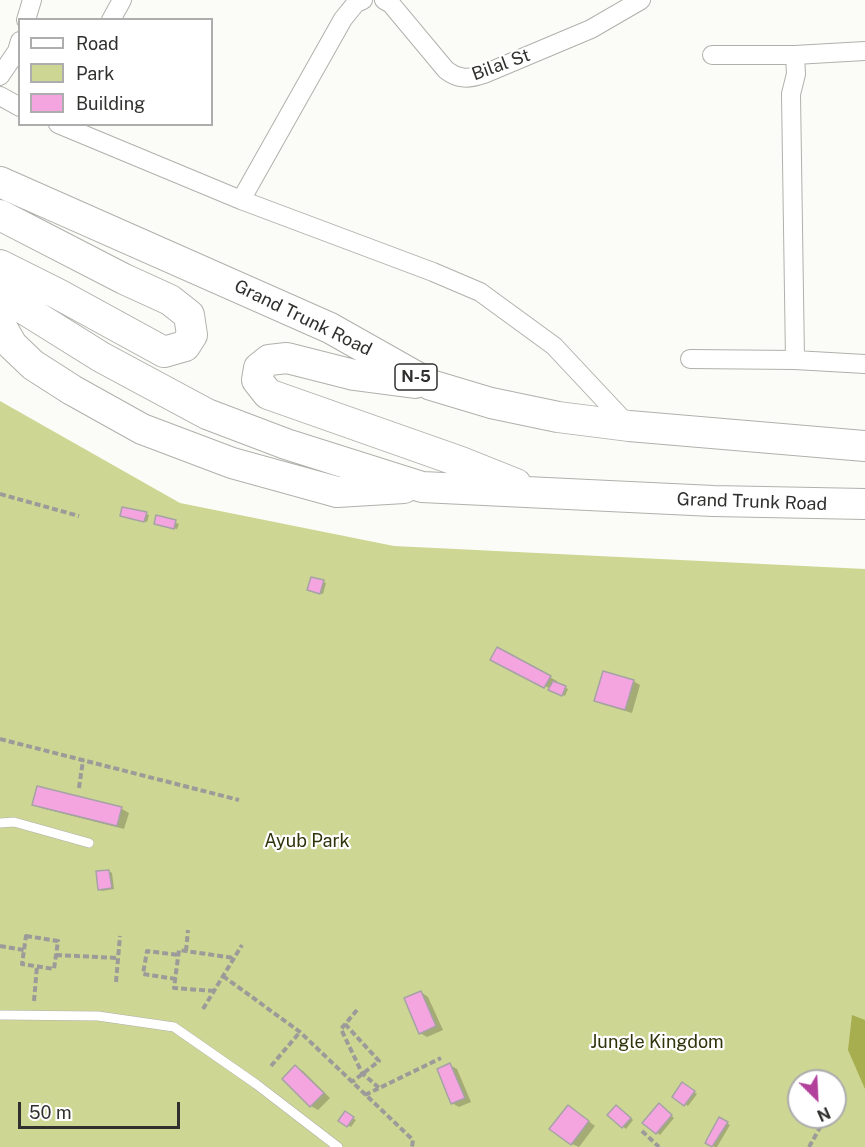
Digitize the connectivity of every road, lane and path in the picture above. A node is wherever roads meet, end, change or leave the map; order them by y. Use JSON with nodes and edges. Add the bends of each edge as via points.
{"nodes":[{"id":1,"x":32,"y":0,"type":"edge"},
{"id":2,"x":122,"y":0,"type":"edge"},
{"id":3,"x":363,"y":0,"type":"edge"},
{"id":4,"x":384,"y":0,"type":"edge"},
{"id":5,"x":641,"y":0,"type":"edge"},
{"id":6,"x":27,"y":18,"type":"edge"},
{"id":7,"x":112,"y":18,"type":"edge"},
{"id":8,"x":18,"y":46,"type":"edge"},
{"id":9,"x":865,"y":51,"type":"edge"},
{"id":10,"x":712,"y":55,"type":"dead end"},
{"id":11,"x":795,"y":55,"type":"junction"},
{"id":12,"x":0,"y":76,"type":"edge"},
{"id":13,"x":0,"y":96,"type":"edge"},
{"id":14,"x":18,"y":106,"type":"edge"},
{"id":15,"x":80,"y":129,"type":"edge"},
{"id":16,"x":1,"y":181,"type":"edge"},
{"id":17,"x":241,"y":200,"type":"junction"},
{"id":18,"x":0,"y":215,"type":"edge"},
{"id":19,"x":0,"y":265,"type":"edge"},
{"id":20,"x":0,"y":294,"type":"edge"},
{"id":21,"x":0,"y":324,"type":"edge"},
{"id":22,"x":690,"y":359,"type":"dead end"},
{"id":23,"x":795,"y":360,"type":"junction"},
{"id":24,"x":865,"y":364,"type":"edge"},
{"id":25,"x":431,"y":385,"type":"junction"},
{"id":26,"x":629,"y":426,"type":"junction"},
{"id":27,"x":865,"y":446,"type":"edge"},
{"id":28,"x":422,"y":487,"type":"junction"},
{"id":29,"x":538,"y":493,"type":"junction"},
{"id":30,"x":0,"y":494,"type":"edge"},
{"id":31,"x":865,"y":504,"type":"edge"},
{"id":32,"x":79,"y":516,"type":"dead end"},
{"id":33,"x":0,"y":739,"type":"edge"},
{"id":34,"x":83,"y":760,"type":"junction"},
{"id":35,"x":79,"y":788,"type":"dead end"},
{"id":36,"x":239,"y":800,"type":"dead end"},
{"id":37,"x":0,"y":823,"type":"edge"},
{"id":38,"x":90,"y":843,"type":"dead end"},
{"id":39,"x":188,"y":930,"type":"dead end"},
{"id":40,"x":120,"y":936,"type":"dead end"},
{"id":41,"x":242,"y":945,"type":"dead end"},
{"id":42,"x":0,"y":946,"type":"edge"},
{"id":43,"x":24,"y":950,"type":"junction"},
{"id":44,"x":186,"y":951,"type":"junction"},
{"id":45,"x":56,"y":955,"type":"junction"},
{"id":46,"x":179,"y":955,"type":"junction"},
{"id":47,"x":118,"y":958,"type":"junction"},
{"id":48,"x":234,"y":958,"type":"junction"},
{"id":49,"x":37,"y":966,"type":"junction"},
{"id":50,"x":223,"y":976,"type":"junction"},
{"id":51,"x":176,"y":979,"type":"junction"},
{"id":52,"x":116,"y":982,"type":"dead end"},
{"id":53,"x":214,"y":992,"type":"junction"},
{"id":54,"x":203,"y":1009,"type":"dead end"},
{"id":55,"x":357,"y":1010,"type":"dead end"},
{"id":56,"x":0,"y":1015,"type":"edge"},
{"id":57,"x":33,"y":1015,"type":"junction"},
{"id":58,"x":345,"y":1024,"type":"junction"},
{"id":59,"x":300,"y":1032,"type":"junction"},
{"id":60,"x":356,"y":1036,"type":"junction"},
{"id":61,"x":348,"y":1043,"type":"junction"},
{"id":62,"x":441,"y":1058,"type":"dead end"},
{"id":63,"x":271,"y":1066,"type":"dead end"},
{"id":64,"x":362,"y":1073,"type":"junction"},
{"id":65,"x":352,"y":1082,"type":"junction"},
{"id":66,"x":379,"y":1088,"type":"junction"},
{"id":67,"x":365,"y":1095,"type":"junction"},
{"id":68,"x":819,"y":1129,"type":"edge"},
{"id":69,"x":642,"y":1131,"type":"dead end"},
{"id":70,"x":338,"y":1147,"type":"edge"},
{"id":71,"x":412,"y":1147,"type":"edge"},
{"id":72,"x":658,"y":1147,"type":"edge"},
{"id":73,"x":809,"y":1147,"type":"edge"}],
"edges":[{"from":1,"to":6,"type":"street"},
{"from":2,"to":7,"type":"street"},
{"from":3,"to":17,"type":"street","via":[[343,19]]},
{"from":4,"to":5,"type":"street","name":"Bilal St","via":[[446,70],[462,79],[484,74],[591,29]]},
{"from":8,"to":12,"type":"street"},
{"from":9,"to":11,"type":"street"},
{"from":10,"to":11,"type":"street"},
{"from":11,"to":23,"type":"street","via":[[796,75],[791,94]]},
{"from":13,"to":14,"type":"street"},
{"from":15,"to":17,"type":"street"},
{"from":16,"to":25,"type":"highway","name":"Grand Trunk Road","number":"N-5","via":[[330,328]]},
{"from":17,"to":26,"type":"street","via":[[480,292],[554,346]]},
{"from":18,"to":19,"type":"highway","via":[[170,300],[189,315],[192,334],[185,346],[164,352]]},
{"from":20,"to":28,"type":"highway","name":"Grand Trunk Road","via":[[101,357],[207,414],[286,444]]},
{"from":21,"to":28,"type":"highway","via":[[12,345],[33,365],[142,429],[232,463],[337,492]]},
{"from":22,"to":23,"type":"street"},
{"from":23,"to":24,"type":"street"},
{"from":25,"to":26,"type":"highway","name":"Grand Trunk Road","number":"N-5","via":[[513,408]]},
{"from":25,"to":29,"type":"highway","via":[[354,375],[286,358],[269,360],[259,368],[257,380],[268,394]]},
{"from":26,"to":27,"type":"highway","name":"Grand Trunk Road","number":"N-5"},
{"from":28,"to":29,"type":"highway","name":"Grand Trunk Road"},
{"from":29,"to":31,"type":"highway","name":"Grand Trunk Road"},
{"from":30,"to":32,"type":"path"},
{"from":33,"to":34,"type":"path"},
{"from":34,"to":35,"type":"path"},
{"from":34,"to":36,"type":"path"},
{"from":37,"to":38,"type":"lane","via":[[14,822]]},
{"from":39,"to":44,"type":"path"},
{"from":40,"to":47,"type":"path"},
{"from":41,"to":48,"type":"path"},
{"from":42,"to":43,"type":"path"},
{"from":43,"to":45,"type":"path","via":[[26,936],[58,941]]},
{"from":43,"to":49,"type":"path","via":[[22,964]]},
{"from":44,"to":46,"type":"path","via":[[179,950]]},
{"from":44,"to":48,"type":"path"},
{"from":45,"to":47,"type":"path"},
{"from":45,"to":49,"type":"path","via":[[54,969]]},
{"from":46,"to":51,"type":"path"},
{"from":46,"to":51,"type":"path","via":[[147,951],[143,974]]},
{"from":47,"to":52,"type":"path"},
{"from":48,"to":50,"type":"path"},
{"from":49,"to":57,"type":"path"},
{"from":50,"to":53,"type":"path"},
{"from":50,"to":59,"type":"path"},
{"from":51,"to":53,"type":"path","via":[[174,988]]},
{"from":53,"to":54,"type":"path"},
{"from":55,"to":58,"type":"path"},
{"from":56,"to":57,"type":"lane"},
{"from":57,"to":70,"type":"lane","via":[[98,1016],[174,1027]]},
{"from":58,"to":60,"type":"path"},
{"from":58,"to":61,"type":"path","via":[[342,1029]]},
{"from":59,"to":63,"type":"path"},
{"from":59,"to":65,"type":"path"},
{"from":60,"to":61,"type":"path"},
{"from":60,"to":64,"type":"path","via":[[379,1060]]},
{"from":61,"to":64,"type":"path"},
{"from":62,"to":66,"type":"path"},
{"from":64,"to":65,"type":"path"},
{"from":64,"to":66,"type":"path"},
{"from":65,"to":67,"type":"path"},
{"from":66,"to":67,"type":"path"},
{"from":67,"to":71,"type":"path","via":[[413,1140]]},
{"from":68,"to":73,"type":"path"},
{"from":69,"to":72,"type":"path"}]}
